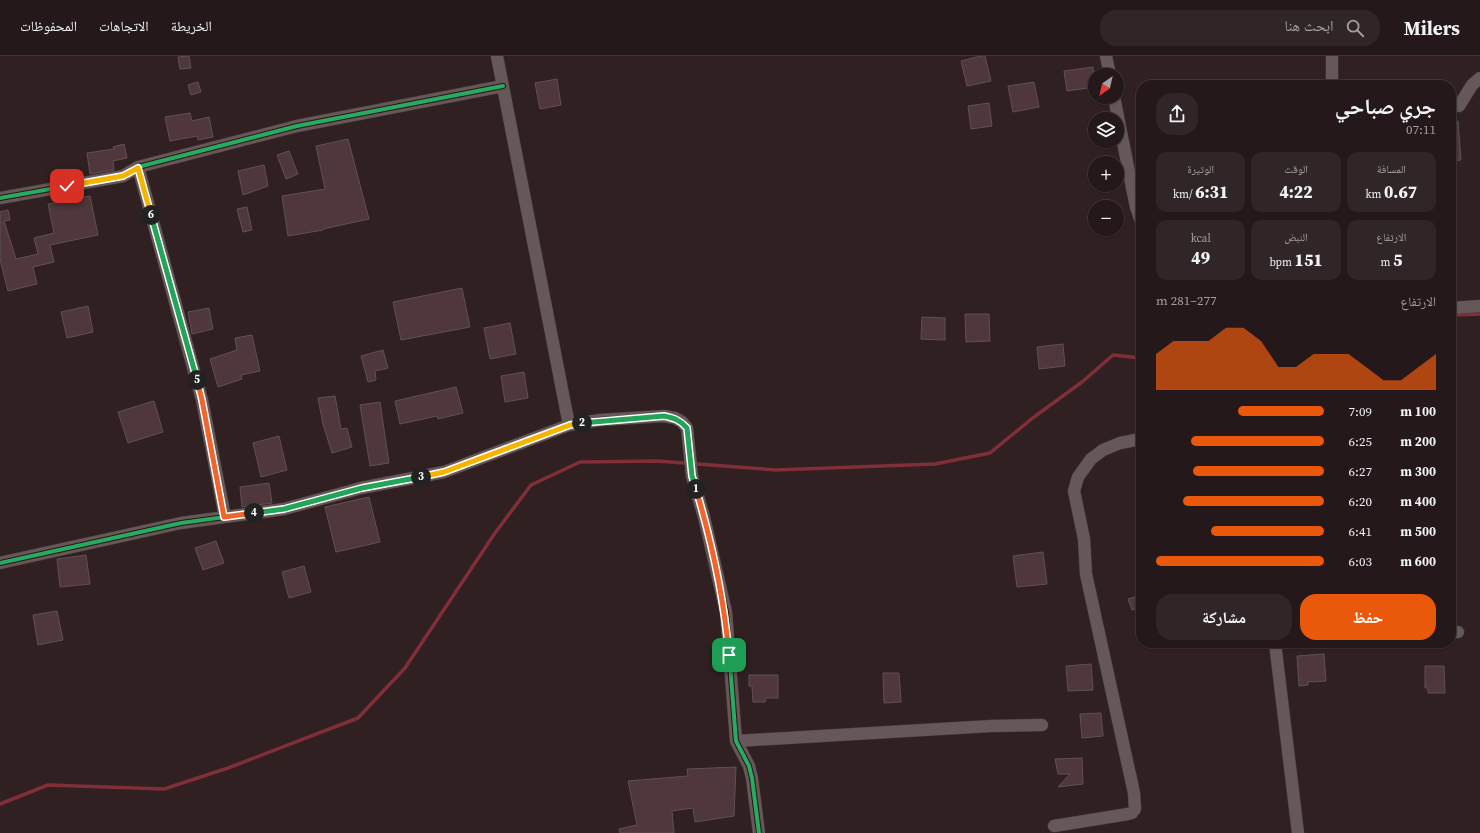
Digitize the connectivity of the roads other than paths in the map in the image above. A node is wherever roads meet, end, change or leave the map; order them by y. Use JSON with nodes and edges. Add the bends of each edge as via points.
{"nodes":[{"id":1,"x":497,"y":56,"type":"edge"},
{"id":2,"x":1106,"y":56,"type":"edge"},
{"id":3,"x":1332,"y":56,"type":"edge"},
{"id":4,"x":1109,"y":68,"type":"edge"},
{"id":5,"x":1480,"y":78,"type":"edge"},
{"id":6,"x":1332,"y":80,"type":"edge"},
{"id":7,"x":503,"y":86,"type":"junction"},
{"id":8,"x":1116,"y":104,"type":"edge"},
{"id":9,"x":1459,"y":106,"type":"dead end"},
{"id":10,"x":138,"y":168,"type":"junction"},
{"id":11,"x":1136,"y":197,"type":"edge"},
{"id":12,"x":0,"y":198,"type":"edge"},
{"id":13,"x":1480,"y":306,"type":"edge"},
{"id":14,"x":1456,"y":308,"type":"edge"},
{"id":15,"x":570,"y":425,"type":"junction"},
{"id":16,"x":1136,"y":440,"type":"edge"},
{"id":17,"x":224,"y":517,"type":"junction"},
{"id":18,"x":0,"y":562,"type":"edge"},
{"id":19,"x":1276,"y":648,"type":"edge"},
{"id":20,"x":1042,"y":725,"type":"dead end"},
{"id":21,"x":736,"y":741,"type":"junction"},
{"id":22,"x":1054,"y":826,"type":"dead end"},
{"id":23,"x":759,"y":833,"type":"edge"},
{"id":24,"x":1298,"y":833,"type":"edge"}],
"edges":[{"from":1,"to":7,"type":"street"},
{"from":2,"to":4,"type":"street"},
{"from":3,"to":6,"type":"street"},
{"from":5,"to":9,"type":"street","via":[[1472,85]]},
{"from":7,"to":10,"type":"street","via":[[297,126]]},
{"from":7,"to":15,"type":"street"},
{"from":8,"to":11,"type":"street"},
{"from":10,"to":12,"type":"street","via":[[123,176]]},
{"from":10,"to":17,"type":"street","via":[[202,400]]},
{"from":13,"to":14,"type":"street"},
{"from":15,"to":17,"type":"street","via":[[444,472],[362,488],[284,509]]},
{"from":15,"to":21,"type":"street","via":[[600,420],[664,416],[675,418],[687,428],[692,476],[726,612]]},
{"from":16,"to":22,"type":"street","via":[[1103,450],[1090,459],[1078,477],[1074,491],[1084,539],[1086,574],[1134,793],[1135,809],[1128,814]]},
{"from":17,"to":18,"type":"street","via":[[181,523]]},
{"from":19,"to":24,"type":"street"},
{"from":20,"to":21,"type":"street"},
{"from":21,"to":23,"type":"street","via":[[749,766],[752,778]]}]}
